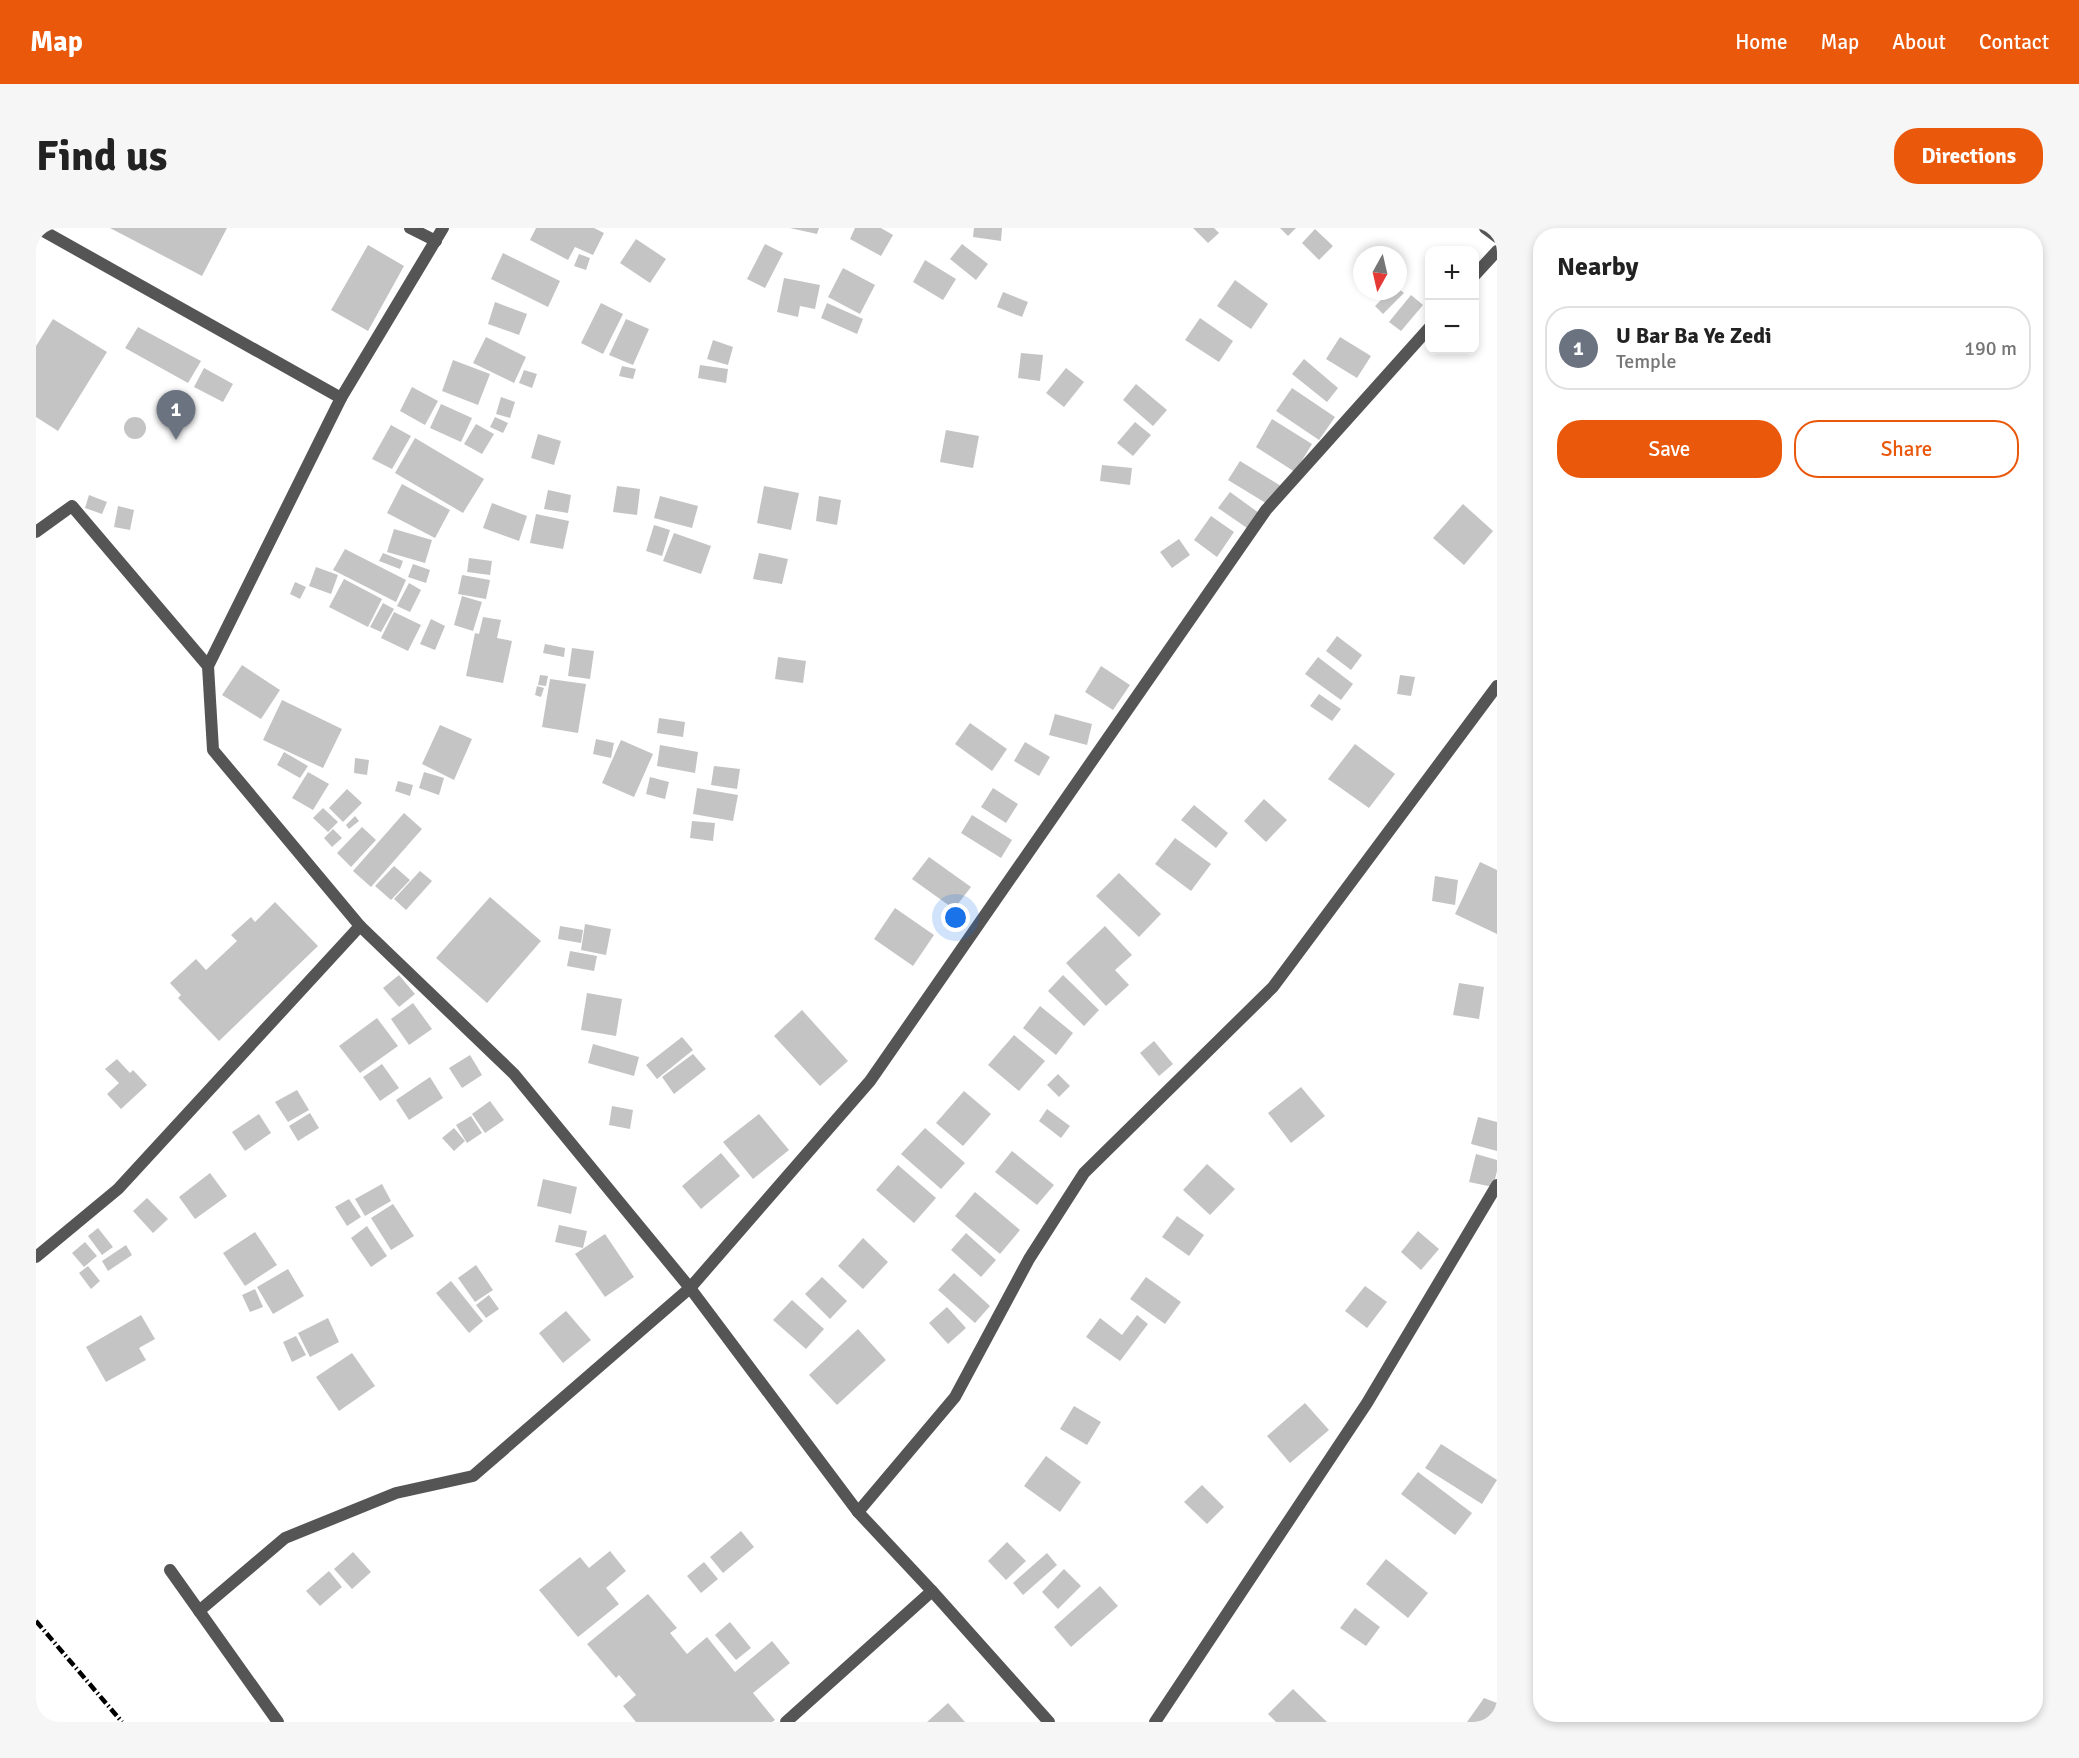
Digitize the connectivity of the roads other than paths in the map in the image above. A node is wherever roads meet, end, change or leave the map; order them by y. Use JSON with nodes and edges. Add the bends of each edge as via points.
{"nodes":[{"id":1,"x":38,"y":228,"type":"edge"},
{"id":2,"x":410,"y":228,"type":"edge"},
{"id":3,"x":443,"y":228,"type":"edge"},
{"id":4,"x":1485,"y":228,"type":"edge"},
{"id":5,"x":1497,"y":237,"type":"edge"},
{"id":6,"x":436,"y":241,"type":"junction"},
{"id":7,"x":1497,"y":251,"type":"edge"},
{"id":8,"x":1479,"y":271,"type":"edge"},
{"id":9,"x":1425,"y":333,"type":"edge"},
{"id":10,"x":341,"y":398,"type":"junction"},
{"id":11,"x":36,"y":532,"type":"edge"},
{"id":12,"x":208,"y":666,"type":"junction"},
{"id":13,"x":1497,"y":686,"type":"edge"},
{"id":14,"x":360,"y":926,"type":"junction"},
{"id":15,"x":1497,"y":1185,"type":"edge"},
{"id":16,"x":36,"y":1257,"type":"edge"},
{"id":17,"x":690,"y":1288,"type":"junction"},
{"id":18,"x":858,"y":1512,"type":"junction"},
{"id":19,"x":170,"y":1570,"type":"dead end"},
{"id":20,"x":932,"y":1591,"type":"junction"},
{"id":21,"x":199,"y":1611,"type":"junction"},
{"id":22,"x":278,"y":1722,"type":"edge"},
{"id":23,"x":786,"y":1722,"type":"edge"},
{"id":24,"x":1049,"y":1722,"type":"edge"},
{"id":25,"x":1155,"y":1722,"type":"edge"}],
"edges":[{"from":1,"to":10,"type":"street"},
{"from":2,"to":6,"type":"street"},
{"from":3,"to":6,"type":"street"},
{"from":4,"to":5,"type":"street"},
{"from":6,"to":10,"type":"street"},
{"from":7,"to":8,"type":"street"},
{"from":9,"to":17,"type":"street","via":[[1266,510],[870,1080]]},
{"from":10,"to":12,"type":"street"},
{"from":11,"to":12,"type":"street","via":[[72,506]]},
{"from":12,"to":14,"type":"street","via":[[213,750]]},
{"from":13,"to":18,"type":"street","via":[[1273,987],[1084,1173],[1029,1259],[955,1397]]},
{"from":14,"to":16,"type":"street","via":[[118,1189]]},
{"from":14,"to":17,"type":"street","via":[[514,1074]]},
{"from":15,"to":25,"type":"street","via":[[1367,1403]]},
{"from":17,"to":18,"type":"street"},
{"from":17,"to":21,"type":"street","via":[[473,1476],[396,1493],[285,1538]]},
{"from":18,"to":20,"type":"street"},
{"from":19,"to":21,"type":"street"},
{"from":20,"to":23,"type":"street"},
{"from":20,"to":24,"type":"street"},
{"from":21,"to":22,"type":"street"}]}
